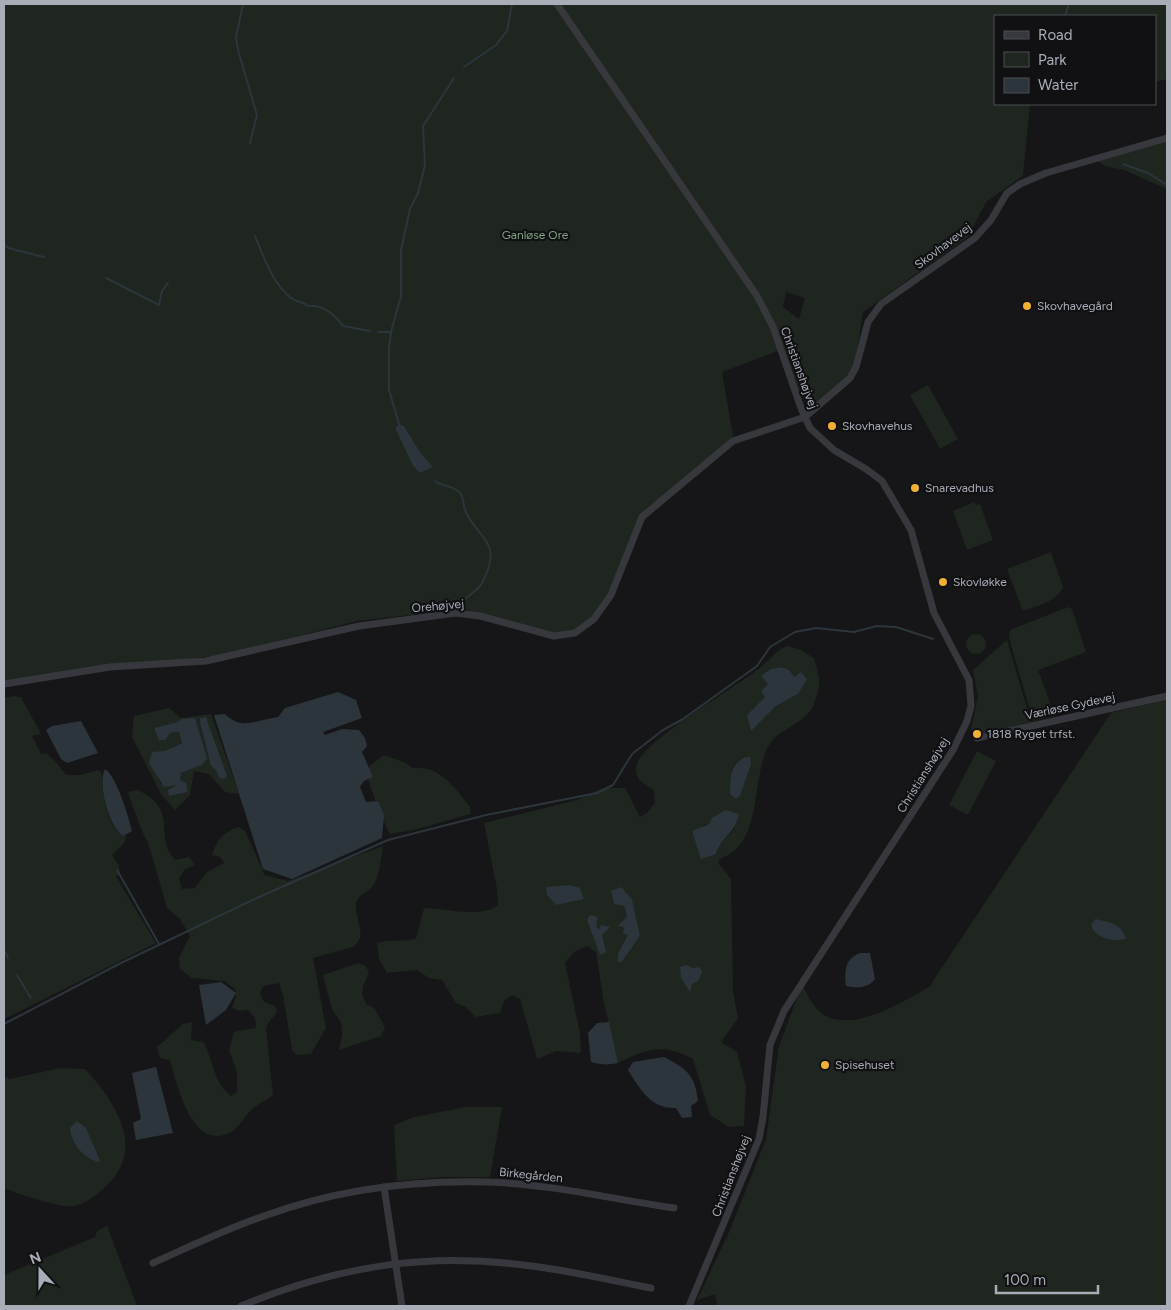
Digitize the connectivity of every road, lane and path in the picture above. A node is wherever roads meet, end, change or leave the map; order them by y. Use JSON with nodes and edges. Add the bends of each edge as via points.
{"nodes":[{"id":1,"x":556,"y":4,"type":"edge"},
{"id":2,"x":1167,"y":138,"type":"edge"},
{"id":3,"x":805,"y":417,"type":"junction"},
{"id":4,"x":4,"y":684,"type":"edge"},
{"id":5,"x":1167,"y":696,"type":"edge"},
{"id":6,"x":977,"y":738,"type":"dead end"},
{"id":7,"x":384,"y":1188,"type":"junction"},
{"id":8,"x":674,"y":1208,"type":"dead end"},
{"id":9,"x":153,"y":1263,"type":"dead end"},
{"id":10,"x":397,"y":1263,"type":"junction"},
{"id":11,"x":651,"y":1288,"type":"dead end"},
{"id":12,"x":241,"y":1306,"type":"edge"},
{"id":13,"x":402,"y":1306,"type":"edge"},
{"id":14,"x":689,"y":1306,"type":"edge"}],
"edges":[{"from":1,"to":3,"type":"street","name":"Christianshøjvej","via":[[758,296],[773,327]]},
{"from":2,"to":3,"type":"street","name":"Skovhavevej","via":[[1046,173],[1007,193],[991,220],[975,238],[882,304],[868,322],[850,378]]},
{"from":3,"to":4,"type":"street","name":"Orehøjvej","via":[[733,441],[650,509],[638,524],[611,595],[594,619],[575,632],[554,636],[480,616],[456,613],[359,626],[206,661],[110,667]]},
{"from":3,"to":14,"type":"street","name":"Christianshøjvej","via":[[821,440],[875,475],[894,499],[916,545],[934,613],[969,680],[971,706],[953,750],[784,1011],[770,1045],[758,1140]]},
{"from":5,"to":6,"type":"street","name":"Værløse Gydevej"},
{"from":7,"to":8,"type":"street","name":"Birkegården","via":[[444,1182],[498,1182]]},
{"from":7,"to":9,"type":"street","name":"Birkegården","via":[[346,1193],[264,1215]]},
{"from":7,"to":10,"type":"street"},
{"from":10,"to":11,"type":"street","via":[[440,1260],[499,1262]]},
{"from":10,"to":12,"type":"street","via":[[357,1268],[318,1278]]},
{"from":10,"to":13,"type":"street"}]}
